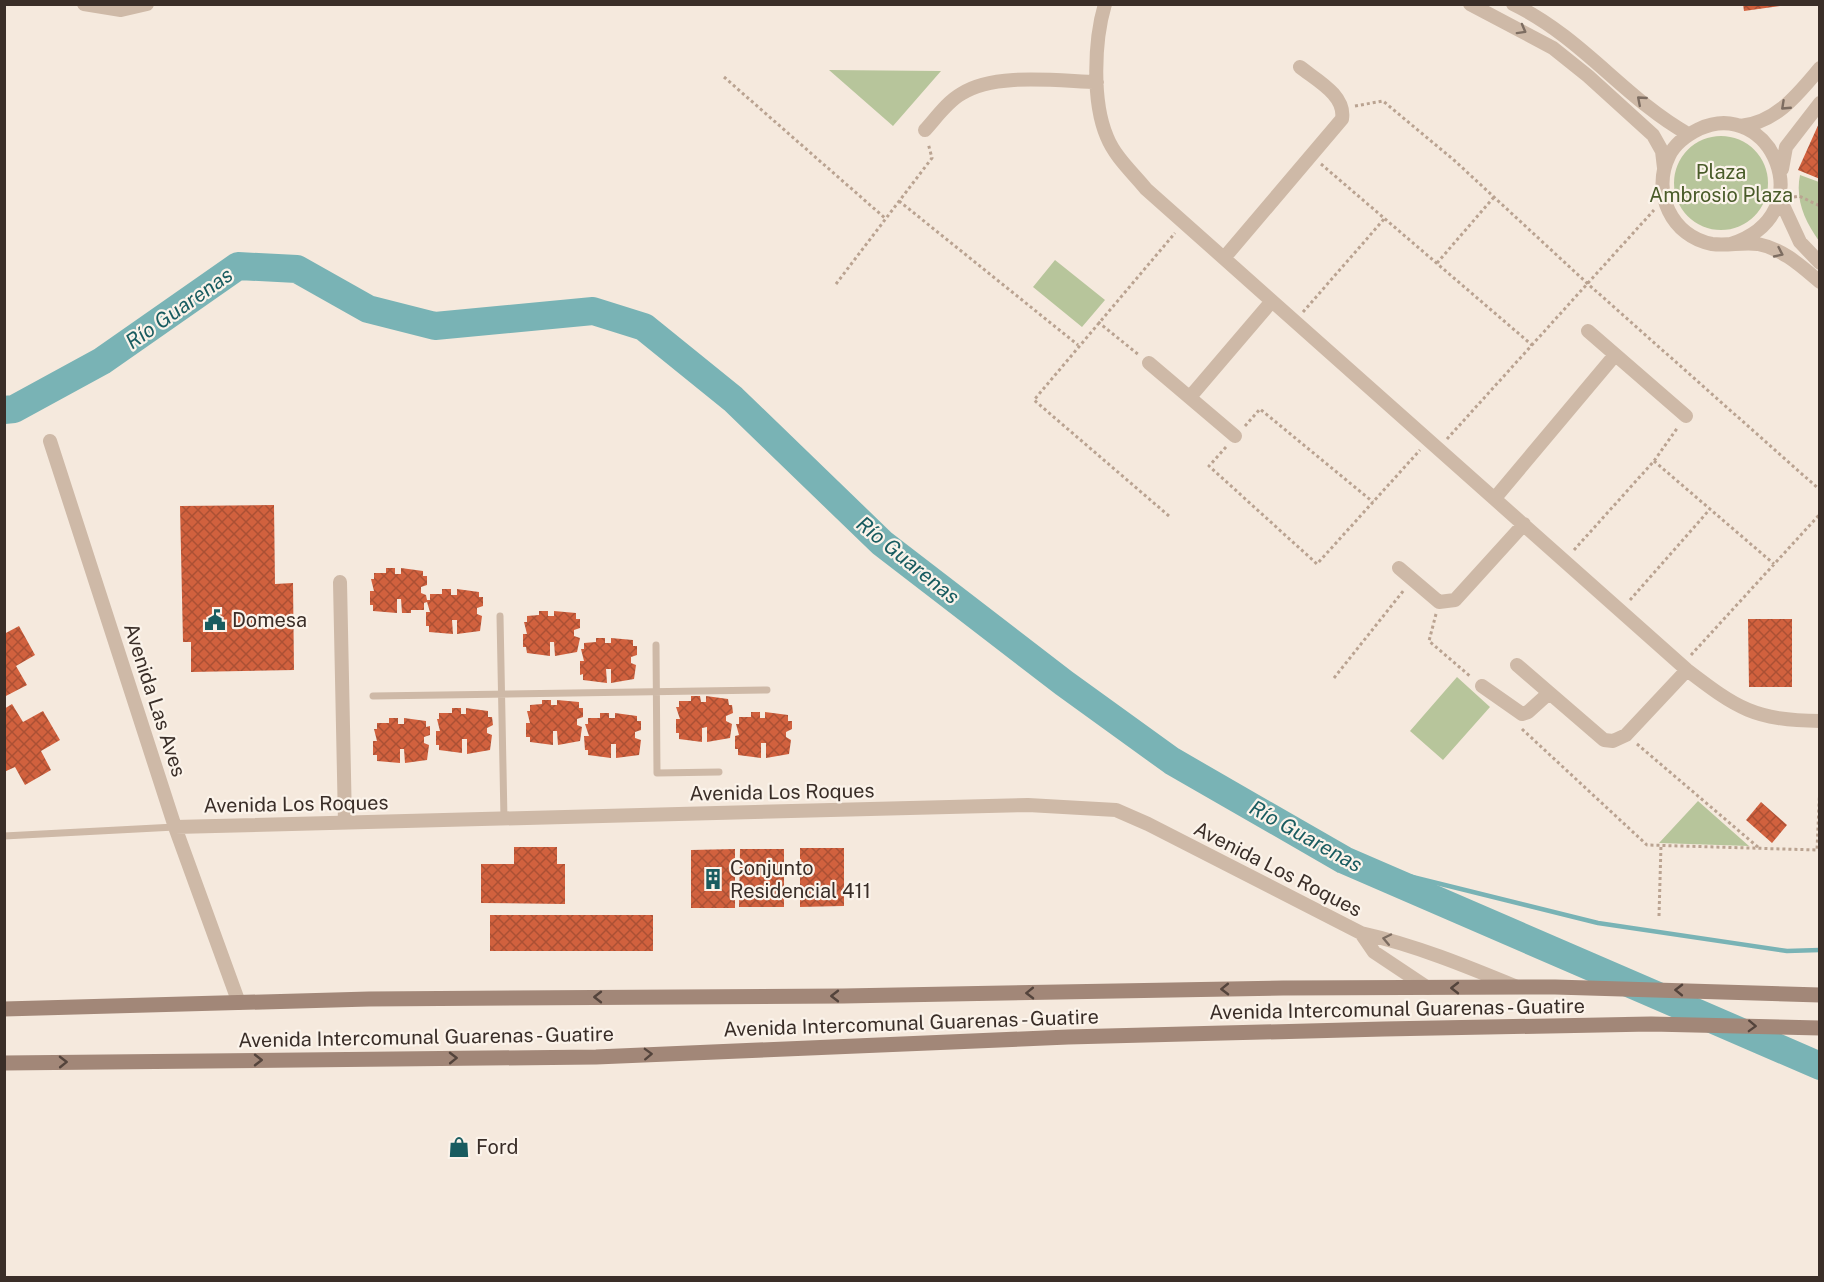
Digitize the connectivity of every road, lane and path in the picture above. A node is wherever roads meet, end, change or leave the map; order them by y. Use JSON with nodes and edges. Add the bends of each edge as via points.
{"nodes":[{"id":1,"x":84,"y":4,"type":"edge"},
{"id":2,"x":147,"y":4,"type":"edge"},
{"id":3,"x":1105,"y":4,"type":"edge"},
{"id":4,"x":1470,"y":4,"type":"edge"},
{"id":5,"x":1514,"y":4,"type":"edge"},
{"id":6,"x":1300,"y":67,"type":"dead end"},
{"id":7,"x":1820,"y":68,"type":"edge"},
{"id":8,"x":724,"y":77,"type":"dead end"},
{"id":9,"x":1097,"y":82,"type":"junction"},
{"id":10,"x":1820,"y":103,"type":"edge"},
{"id":11,"x":1344,"y":108,"type":"junction"},
{"id":12,"x":1740,"y":126,"type":"junction"},
{"id":13,"x":925,"y":130,"type":"joint"},
{"id":14,"x":1688,"y":134,"type":"junction"},
{"id":15,"x":1311,"y":155,"type":"junction"},
{"id":16,"x":1664,"y":169,"type":"junction"},
{"id":17,"x":1782,"y":171,"type":"junction"},
{"id":18,"x":1494,"y":197,"type":"junction"},
{"id":19,"x":1664,"y":200,"type":"junction"},
{"id":20,"x":899,"y":201,"type":"junction"},
{"id":21,"x":1781,"y":201,"type":"junction"},
{"id":22,"x":1820,"y":206,"type":"edge"},
{"id":23,"x":1385,"y":218,"type":"junction"},
{"id":24,"x":886,"y":219,"type":"junction"},
{"id":25,"x":1184,"y":222,"type":"junction"},
{"id":26,"x":1731,"y":244,"type":"junction"},
{"id":27,"x":1224,"y":258,"type":"junction"},
{"id":28,"x":1437,"y":263,"type":"junction"},
{"id":29,"x":1820,"y":263,"type":"edge"},
{"id":30,"x":1820,"y":282,"type":"edge"},
{"id":31,"x":836,"y":284,"type":"dead end"},
{"id":32,"x":1588,"y":284,"type":"junction"},
{"id":33,"x":1272,"y":301,"type":"junction"},
{"id":34,"x":1295,"y":321,"type":"junction"},
{"id":35,"x":1098,"y":322,"type":"junction"},
{"id":36,"x":1588,"y":332,"type":"dead end"},
{"id":37,"x":1078,"y":345,"type":"junction"},
{"id":38,"x":1532,"y":345,"type":"junction"},
{"id":39,"x":1615,"y":355,"type":"junction"},
{"id":40,"x":1149,"y":363,"type":"joint"},
{"id":41,"x":1190,"y":398,"type":"junction"},
{"id":42,"x":1686,"y":416,"type":"joint"},
{"id":43,"x":1235,"y":436,"type":"junction"},
{"id":44,"x":50,"y":441,"type":"dead end"},
{"id":45,"x":1434,"y":444,"type":"junction"},
{"id":46,"x":1654,"y":461,"type":"junction"},
{"id":47,"x":1820,"y":490,"type":"edge"},
{"id":48,"x":1495,"y":498,"type":"junction"},
{"id":49,"x":1373,"y":502,"type":"junction"},
{"id":50,"x":1710,"y":509,"type":"junction"},
{"id":51,"x":1820,"y":514,"type":"edge"},
{"id":52,"x":1169,"y":516,"type":"dead end"},
{"id":53,"x":1524,"y":524,"type":"junction"},
{"id":54,"x":1565,"y":561,"type":"junction"},
{"id":55,"x":1774,"y":564,"type":"junction"},
{"id":56,"x":1399,"y":568,"type":"dead end"},
{"id":57,"x":1413,"y":579,"type":"junction"},
{"id":58,"x":340,"y":582,"type":"dead end"},
{"id":59,"x":1439,"y":602,"type":"junction"},
{"id":60,"x":1621,"y":610,"type":"junction"},
{"id":61,"x":500,"y":616,"type":"dead end"},
{"id":62,"x":656,"y":645,"type":"dead end"},
{"id":63,"x":1517,"y":665,"type":"dead end"},
{"id":64,"x":1684,"y":668,"type":"junction"},
{"id":65,"x":1334,"y":678,"type":"dead end"},
{"id":66,"x":1482,"y":686,"type":"joint"},
{"id":67,"x":767,"y":690,"type":"dead end"},
{"id":68,"x":656,"y":692,"type":"junction"},
{"id":69,"x":1549,"y":693,"type":"junction"},
{"id":70,"x":500,"y":694,"type":"junction"},
{"id":71,"x":373,"y":696,"type":"dead end"},
{"id":72,"x":1522,"y":714,"type":"junction"},
{"id":73,"x":1820,"y":721,"type":"edge"},
{"id":74,"x":1626,"y":735,"type":"junction"},
{"id":75,"x":719,"y":772,"type":"dead end"},
{"id":76,"x":1820,"y":784,"type":"edge"},
{"id":77,"x":504,"y":819,"type":"junction"},
{"id":78,"x":345,"y":823,"type":"junction"},
{"id":79,"x":175,"y":827,"type":"junction"},
{"id":80,"x":4,"y":836,"type":"edge"},
{"id":81,"x":1661,"y":845,"type":"junction"},
{"id":82,"x":1759,"y":848,"type":"junction"},
{"id":83,"x":1659,"y":916,"type":"dead end"},
{"id":84,"x":1361,"y":933,"type":"junction"},
{"id":85,"x":1428,"y":988,"type":"junction"},
{"id":86,"x":1521,"y":988,"type":"junction"},
{"id":87,"x":1820,"y":995,"type":"edge"},
{"id":88,"x":239,"y":1003,"type":"junction"},
{"id":89,"x":4,"y":1009,"type":"edge"},
{"id":90,"x":1820,"y":1029,"type":"edge"},
{"id":91,"x":4,"y":1063,"type":"edge"}],
"edges":[{"from":1,"to":2,"type":"street","via":[[121,10]]},
{"from":3,"to":9,"type":"street"},
{"from":4,"to":16,"type":"street","one_way":true,"via":[[1553,48],[1588,76],[1653,135],[1662,151]]},
{"from":14,"to":5,"type":"street","one_way":true,"via":[[1650,108],[1572,39]]},
{"from":6,"to":11,"type":"street","via":[[1339,99]]},
{"from":7,"to":12,"type":"street","one_way":true,"via":[[1776,114],[1762,122]]},
{"from":8,"to":24,"type":"path"},
{"from":9,"to":13,"type":"street","via":[[1036,80],[973,87],[958,95]]},
{"from":9,"to":25,"type":"street","via":[[1099,111],[1107,139],[1146,189]]},
{"from":10,"to":17,"type":"street","via":[[1786,147]]},
{"from":11,"to":15,"type":"street","via":[[1342,119]]},
{"from":11,"to":18,"type":"path","via":[[1383,101]]},
{"from":12,"to":14,"type":"street","via":[[1705,126]]},
{"from":12,"to":17,"type":"street","via":[[1768,145]]},
{"from":13,"to":20,"type":"path","via":[[932,158]]},
{"from":14,"to":16,"type":"street"},
{"from":15,"to":23,"type":"path"},
{"from":15,"to":27,"type":"street"},
{"from":16,"to":19,"type":"street"},
{"from":17,"to":21,"type":"street"},
{"from":18,"to":28,"type":"path"},
{"from":18,"to":32,"type":"path"},
{"from":19,"to":26,"type":"street","via":[[1680,228],[1695,238]]},
{"from":19,"to":32,"type":"path"},
{"from":20,"to":24,"type":"path"},
{"from":20,"to":37,"type":"path"},
{"from":21,"to":22,"type":"path","via":[[1798,196]]},
{"from":21,"to":26,"type":"street","via":[[1764,229]]},
{"from":21,"to":29,"type":"street","via":[[1800,242]]},
{"from":23,"to":28,"type":"path"},
{"from":23,"to":34,"type":"path"},
{"from":24,"to":31,"type":"path"},
{"from":25,"to":27,"type":"street"},
{"from":25,"to":35,"type":"path"},
{"from":26,"to":30,"type":"street","one_way":true,"via":[[1757,244],[1779,251]]},
{"from":27,"to":33,"type":"street"},
{"from":28,"to":38,"type":"path"},
{"from":32,"to":38,"type":"path"},
{"from":32,"to":47,"type":"path"},
{"from":33,"to":34,"type":"street"},
{"from":33,"to":41,"type":"street"},
{"from":34,"to":45,"type":"street"},
{"from":35,"to":37,"type":"path"},
{"from":35,"to":40,"type":"path"},
{"from":36,"to":39,"type":"street"},
{"from":37,"to":52,"type":"path","via":[[1034,400]]},
{"from":38,"to":45,"type":"path"},
{"from":39,"to":42,"type":"street"},
{"from":39,"to":48,"type":"street"},
{"from":40,"to":41,"type":"street"},
{"from":41,"to":43,"type":"street"},
{"from":42,"to":46,"type":"path"},
{"from":43,"to":49,"type":"path","via":[[1260,409]]},
{"from":43,"to":49,"type":"path","via":[[1209,466],[1317,564]]},
{"from":44,"to":79,"type":"street","name":"Avenida Las Aves"},
{"from":45,"to":48,"type":"street"},
{"from":45,"to":49,"type":"path"},
{"from":46,"to":50,"type":"path"},
{"from":46,"to":54,"type":"path"},
{"from":48,"to":53,"type":"street"},
{"from":50,"to":55,"type":"path"},
{"from":50,"to":60,"type":"path"},
{"from":51,"to":55,"type":"path"},
{"from":53,"to":54,"type":"street"},
{"from":53,"to":59,"type":"street","via":[[1455,600]]},
{"from":54,"to":60,"type":"street"},
{"from":55,"to":64,"type":"path"},
{"from":56,"to":57,"type":"street"},
{"from":57,"to":59,"type":"street"},
{"from":57,"to":65,"type":"path"},
{"from":58,"to":78,"type":"street"},
{"from":59,"to":66,"type":"path","via":[[1429,641]]},
{"from":60,"to":64,"type":"street"},
{"from":61,"to":70,"type":"lane"},
{"from":62,"to":68,"type":"lane"},
{"from":63,"to":69,"type":"street"},
{"from":64,"to":73,"type":"street","via":[[1722,696],[1765,717]]},
{"from":64,"to":74,"type":"street"},
{"from":66,"to":72,"type":"street"},
{"from":67,"to":68,"type":"lane"},
{"from":68,"to":70,"type":"lane"},
{"from":68,"to":75,"type":"lane","via":[[657,773]]},
{"from":69,"to":72,"type":"street"},
{"from":69,"to":74,"type":"street","via":[[1604,740]]},
{"from":70,"to":71,"type":"lane"},
{"from":70,"to":77,"type":"lane"},
{"from":72,"to":81,"type":"path","via":[[1522,728],[1647,845]]},
{"from":74,"to":82,"type":"path"},
{"from":76,"to":82,"type":"path","via":[[1817,850]]},
{"from":77,"to":78,"type":"street","name":"Avenida Los Roques"},
{"from":77,"to":84,"type":"street","name":"Avenida Los Roques","via":[[1028,806],[1116,810]]},
{"from":78,"to":79,"type":"street","name":"Avenida Los Roques"},
{"from":79,"to":80,"type":"lane"},
{"from":79,"to":88,"type":"street","name":"Avenida Las Aves"},
{"from":81,"to":82,"type":"path"},
{"from":81,"to":83,"type":"path"},
{"from":84,"to":85,"type":"street","name":"Avenida Los Roques","via":[[1374,952]]},
{"from":86,"to":84,"type":"street","name":"Avenida Los Roques","one_way":true,"via":[[1438,955]]},
{"from":86,"to":85,"type":"main road","name":"Avenida Intercomunal Guarenas - Guatire","one_way":true},
{"from":85,"to":88,"type":"main road","name":"Avenida Intercomunal Guarenas - Guatire","one_way":true},
{"from":87,"to":86,"type":"main road","name":"Avenida Intercomunal Guarenas - Guatire","one_way":true},
{"from":88,"to":89,"type":"main road","name":"Avenida Intercomunal Guarenas - Guatire"},
{"from":91,"to":90,"type":"main road","name":"Avenida Intercomunal Guarenas - Guatire","one_way":true,"via":[[596,1057],[1068,1037],[1651,1024]]}]}
